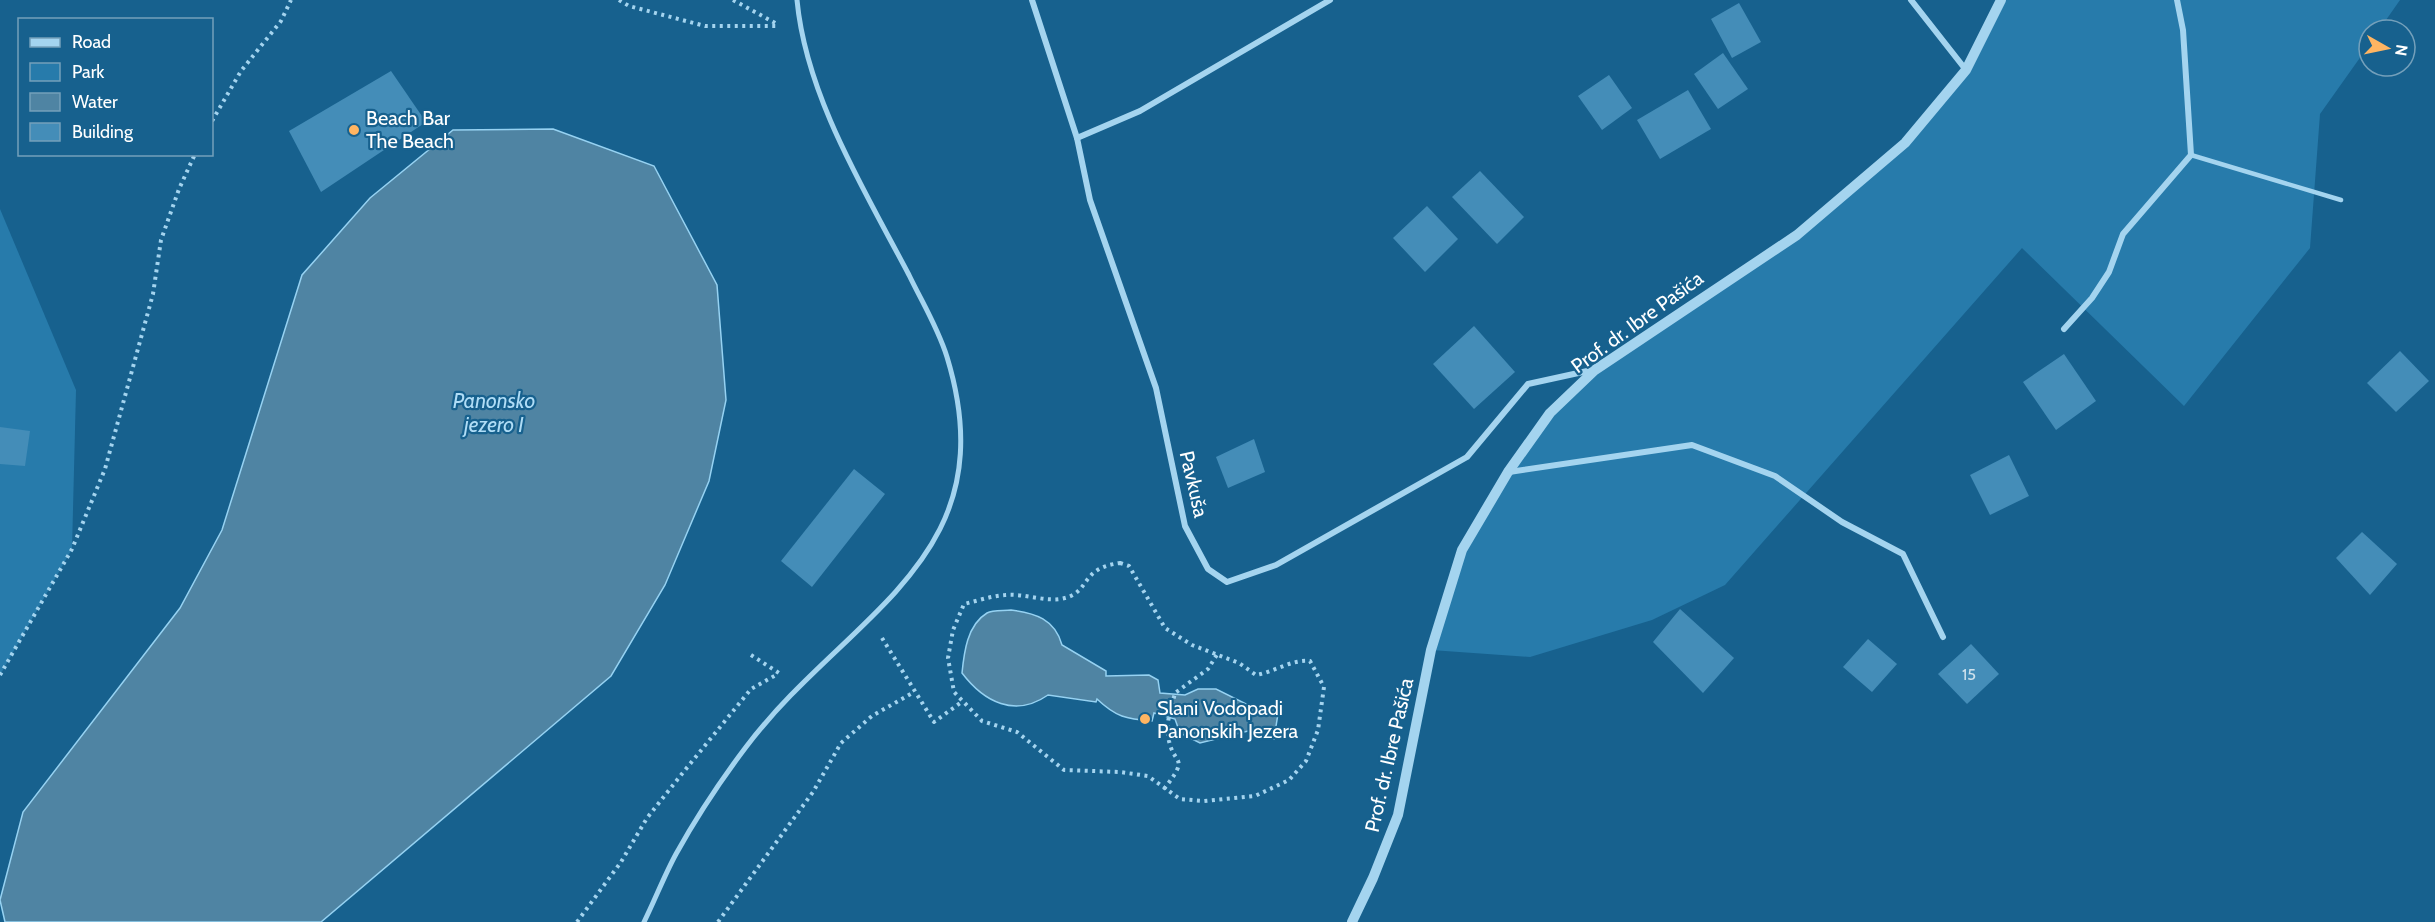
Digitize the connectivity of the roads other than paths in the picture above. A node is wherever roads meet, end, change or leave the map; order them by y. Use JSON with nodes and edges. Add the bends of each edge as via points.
{"nodes":[{"id":1,"x":797,"y":0,"type":"edge"},
{"id":2,"x":1032,"y":0,"type":"edge"},
{"id":3,"x":1330,"y":0,"type":"edge"},
{"id":4,"x":1911,"y":0,"type":"edge"},
{"id":5,"x":2001,"y":0,"type":"edge"},
{"id":6,"x":2177,"y":0,"type":"edge"},
{"id":7,"x":1966,"y":70,"type":"junction"},
{"id":8,"x":1077,"y":138,"type":"junction"},
{"id":9,"x":2191,"y":154,"type":"junction"},
{"id":10,"x":2341,"y":200,"type":"dead end"},
{"id":11,"x":2064,"y":329,"type":"dead end"},
{"id":12,"x":1595,"y":370,"type":"junction"},
{"id":13,"x":1508,"y":472,"type":"junction"},
{"id":14,"x":1943,"y":637,"type":"dead end"},
{"id":15,"x":644,"y":922,"type":"edge"},
{"id":16,"x":1352,"y":922,"type":"edge"}],
"edges":[{"from":1,"to":15,"type":"street","via":[[813,74],[844,150],[941,339],[958,394],[961,460],[947,518],[924,556],[872,620],[747,746],[676,854]]},
{"from":2,"to":8,"type":"street","name":"Pavkuša"},
{"from":3,"to":8,"type":"street","via":[[1140,111]]},
{"from":4,"to":7,"type":"street"},
{"from":5,"to":7,"type":"street","name":"Prof. dr. Ibre Pašića"},
{"from":6,"to":9,"type":"street","via":[[2183,30]]},
{"from":7,"to":12,"type":"street","name":"Prof. dr. Ibre Pašića","via":[[1905,143],[1797,235]]},
{"from":8,"to":12,"type":"street","name":"Pavkuša","via":[[1090,200],[1156,388],[1185,526],[1208,569],[1227,582],[1276,565],[1467,457],[1528,384]]},
{"from":9,"to":10,"type":"lane"},
{"from":9,"to":11,"type":"street","via":[[2123,234],[2109,272]]},
{"from":12,"to":13,"type":"street","name":"Prof. dr. Ibre Pašića","via":[[1550,413]]},
{"from":13,"to":14,"type":"street","via":[[1692,445],[1775,476],[1842,522],[1903,554]]},
{"from":13,"to":16,"type":"street","name":"Prof. dr. Ibre Pašića","via":[[1462,550],[1431,650],[1398,815]]}]}
